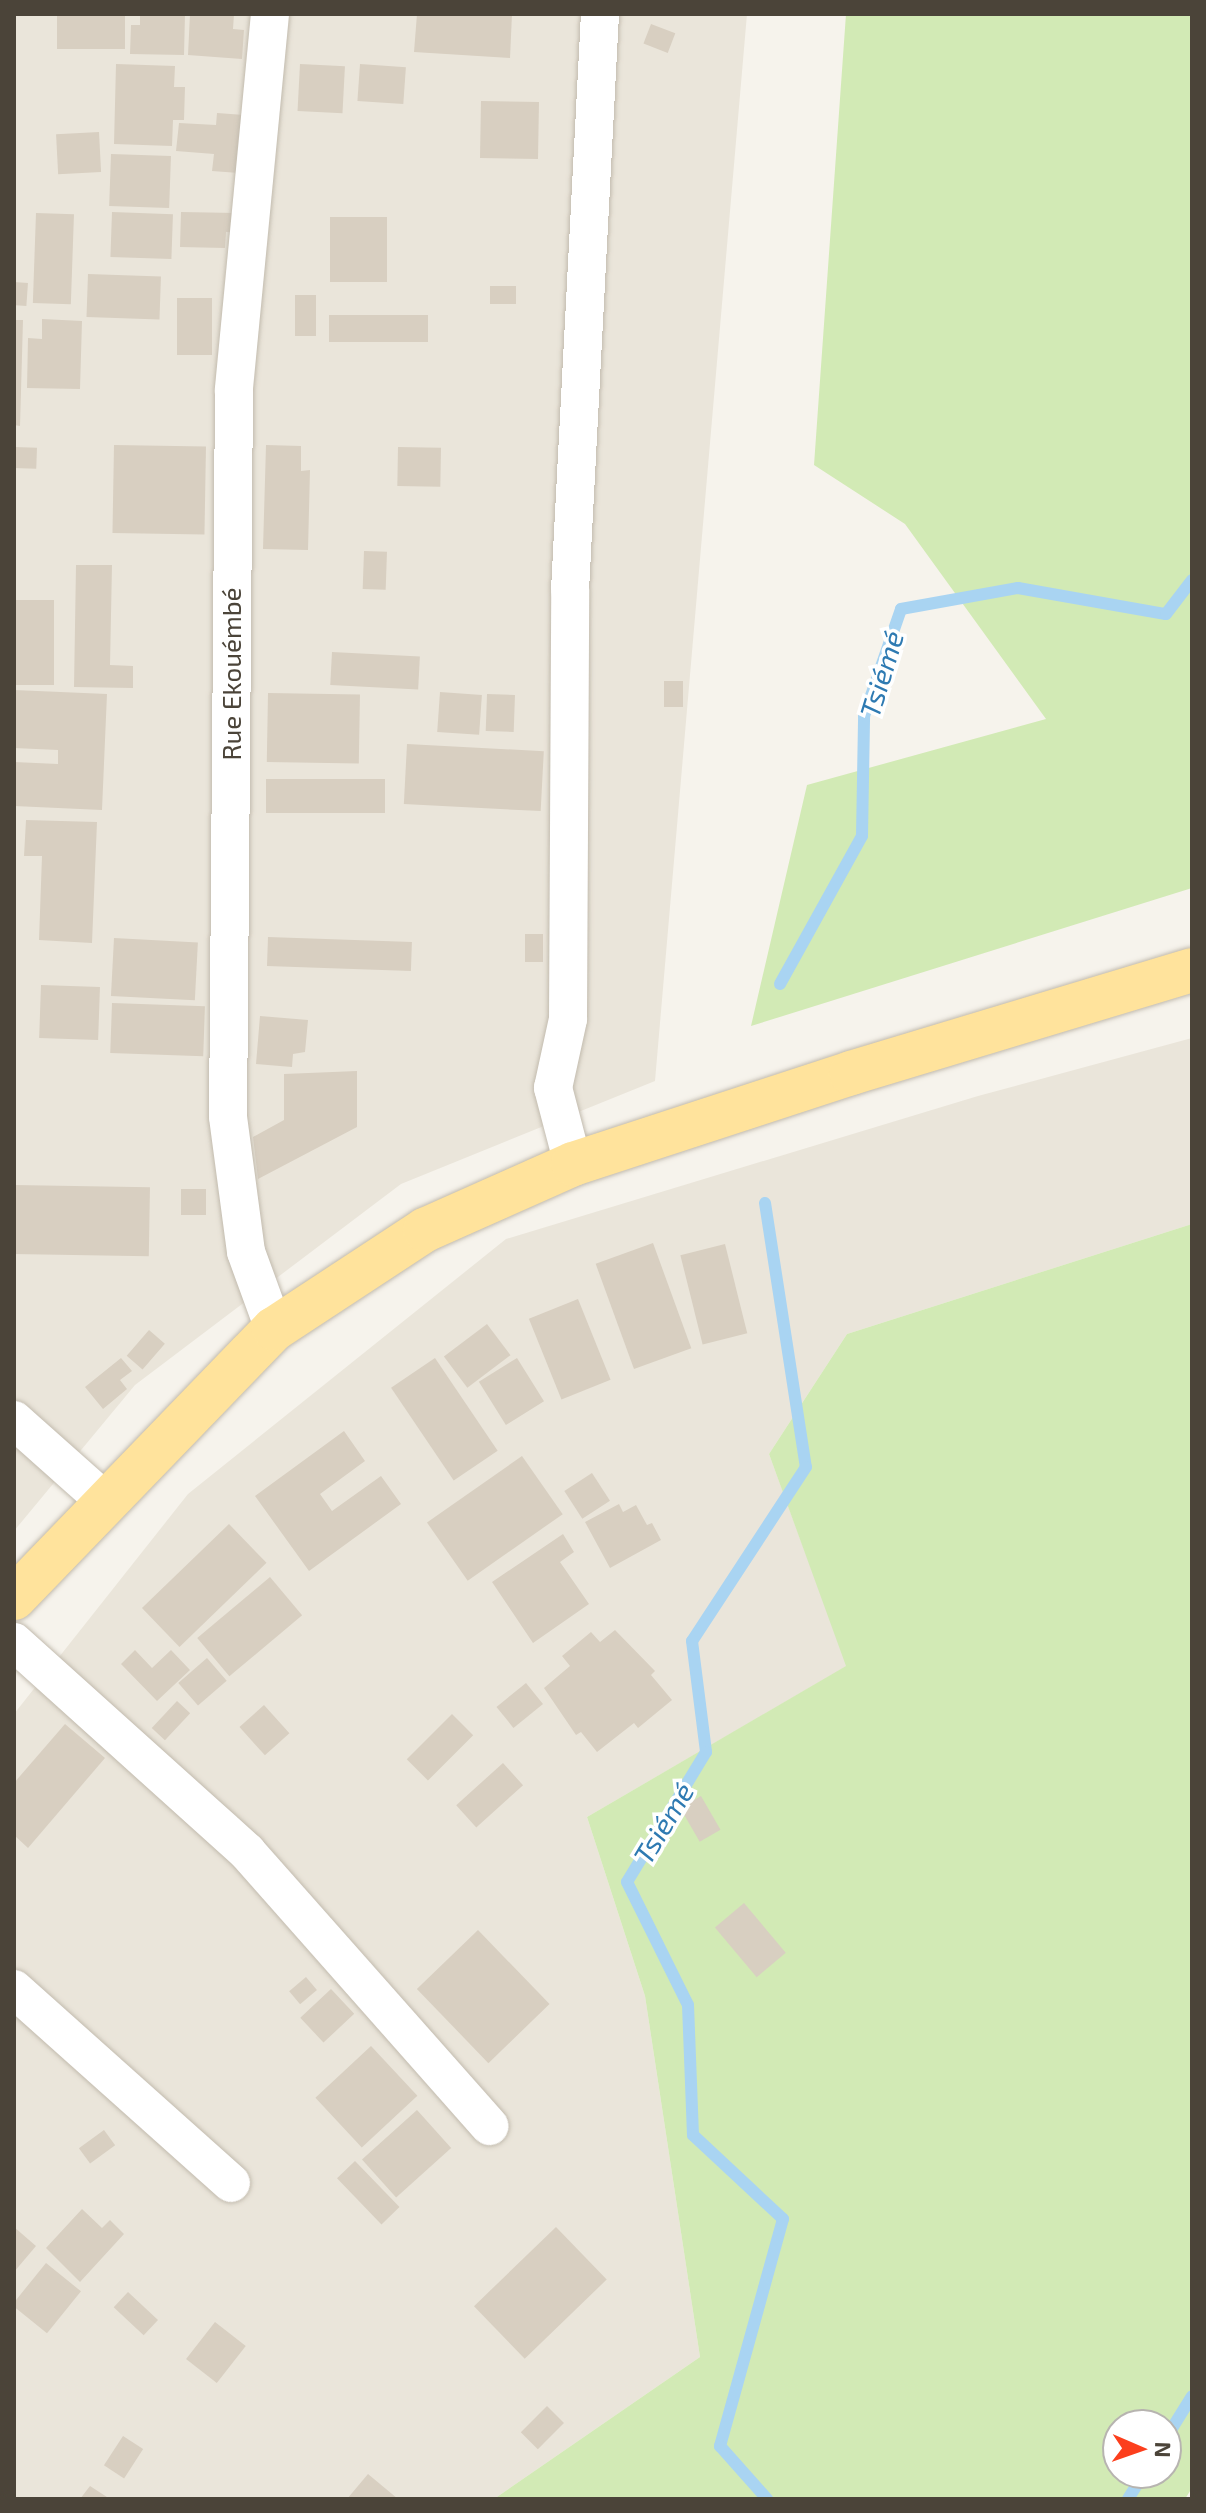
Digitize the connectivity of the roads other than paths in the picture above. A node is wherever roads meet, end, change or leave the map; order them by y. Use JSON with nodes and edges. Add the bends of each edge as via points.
{"nodes":[{"id":1,"x":270,"y":14,"type":"edge"},
{"id":2,"x":600,"y":14,"type":"edge"},
{"id":3,"x":1192,"y":970,"type":"edge"},
{"id":4,"x":573,"y":1164,"type":"junction"},
{"id":5,"x":274,"y":1329,"type":"junction"},
{"id":6,"x":14,"y":1420,"type":"edge"},
{"id":7,"x":107,"y":1503,"type":"junction"},
{"id":8,"x":14,"y":1598,"type":"edge"},
{"id":9,"x":18,"y":1655,"type":"edge"},
{"id":10,"x":14,"y":1989,"type":"edge"},
{"id":11,"x":489,"y":2126,"type":"dead end"},
{"id":12,"x":231,"y":2183,"type":"dead end"}],
"edges":[{"from":1,"to":5,"type":"street","name":"Rue Ekouémbé","via":[[234,390],[228,1117],[246,1252]]},
{"from":2,"to":4,"type":"street","via":[[570,590],[568,1019],[553,1088]]},
{"from":3,"to":4,"type":"main road"},
{"from":4,"to":5,"type":"main road","via":[[425,1230]]},
{"from":5,"to":7,"type":"main road"},
{"from":6,"to":7,"type":"street"},
{"from":7,"to":8,"type":"main road"},
{"from":9,"to":11,"type":"street","via":[[247,1852]]},
{"from":10,"to":12,"type":"street"}]}
